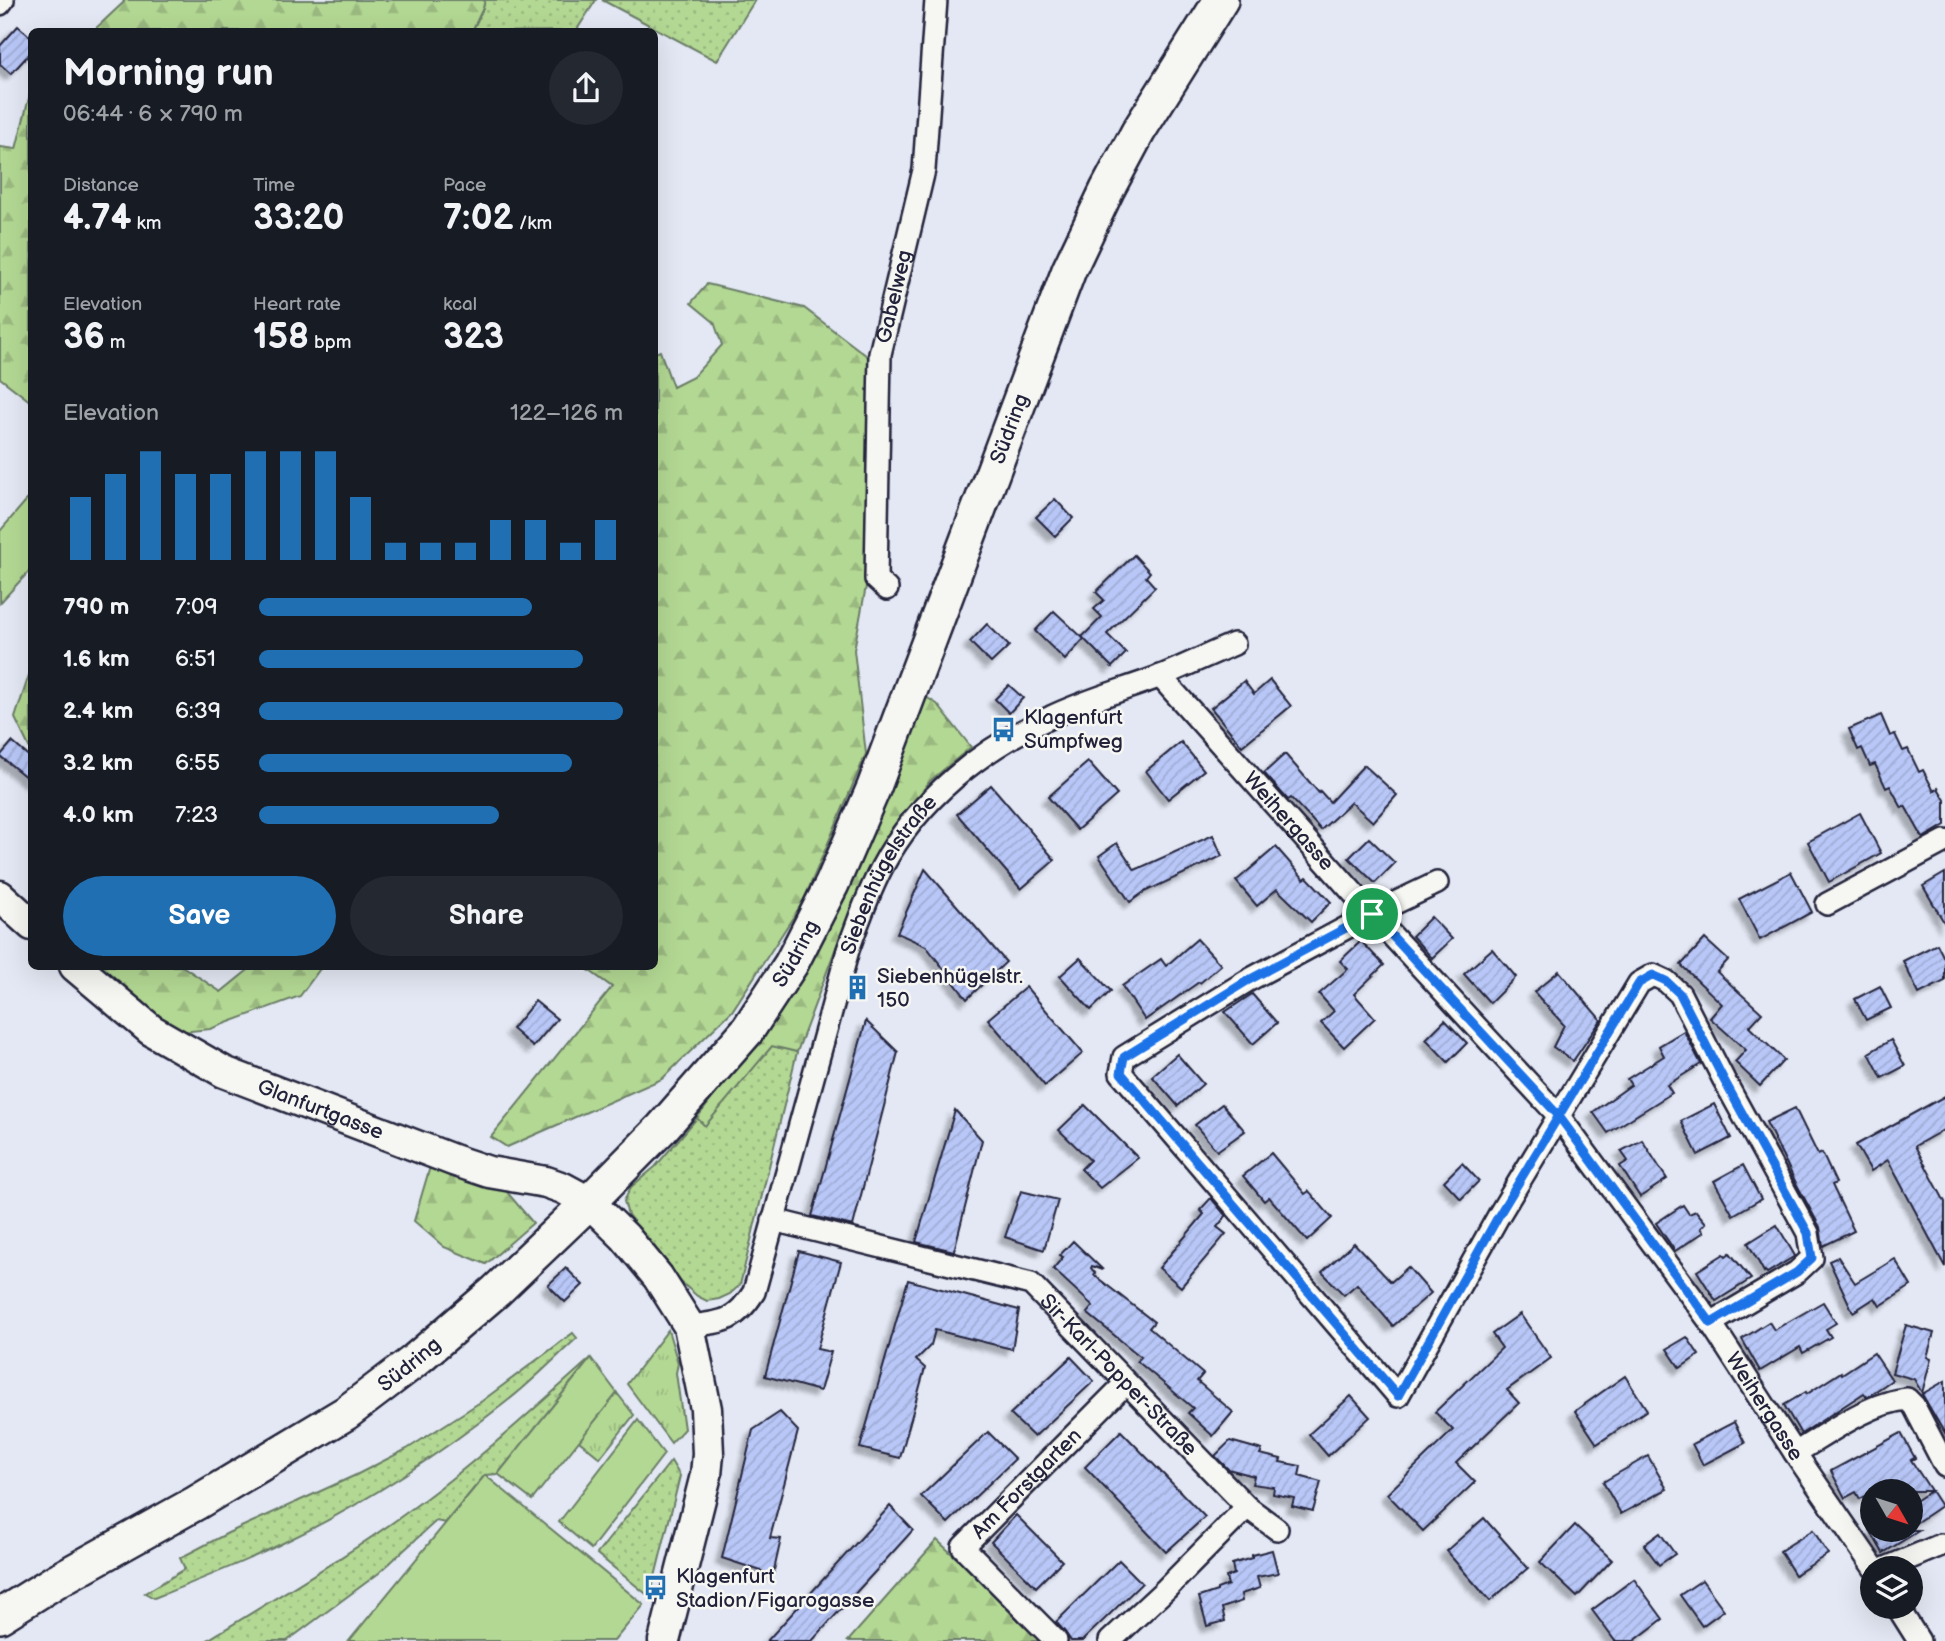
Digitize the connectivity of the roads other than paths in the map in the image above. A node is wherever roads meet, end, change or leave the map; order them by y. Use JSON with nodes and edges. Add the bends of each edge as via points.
{"nodes":[{"id":1,"x":936,"y":0,"type":"edge"},
{"id":2,"x":1221,"y":0,"type":"edge"},
{"id":3,"x":887,"y":589,"type":"dead end"},
{"id":4,"x":1234,"y":644,"type":"dead end"},
{"id":5,"x":1160,"y":676,"type":"junction"},
{"id":6,"x":1945,"y":841,"type":"edge"},
{"id":7,"x":1437,"y":883,"type":"dead end"},
{"id":8,"x":0,"y":896,"type":"edge"},
{"id":9,"x":1827,"y":904,"type":"dead end"},
{"id":10,"x":1372,"y":914,"type":"junction"},
{"id":11,"x":28,"y":921,"type":"edge"},
{"id":12,"x":80,"y":970,"type":"edge"},
{"id":13,"x":1558,"y":1115,"type":"junction"},
{"id":14,"x":589,"y":1202,"type":"junction"},
{"id":15,"x":773,"y":1220,"type":"junction"},
{"id":16,"x":1711,"y":1323,"type":"junction"},
{"id":17,"x":689,"y":1326,"type":"junction"},
{"id":18,"x":1126,"y":1383,"type":"junction"},
{"id":19,"x":1795,"y":1453,"type":"junction"},
{"id":20,"x":1945,"y":1466,"type":"edge"},
{"id":21,"x":1247,"y":1507,"type":"junction"},
{"id":22,"x":1278,"y":1529,"type":"dead end"},
{"id":23,"x":1944,"y":1543,"type":"edge"},
{"id":24,"x":1866,"y":1556,"type":"edge"},
{"id":25,"x":1914,"y":1556,"type":"edge"},
{"id":26,"x":0,"y":1616,"type":"edge"},
{"id":27,"x":1906,"y":1619,"type":"edge"},
{"id":28,"x":664,"y":1641,"type":"edge"},
{"id":29,"x":1056,"y":1641,"type":"edge"},
{"id":30,"x":1110,"y":1641,"type":"edge"},
{"id":31,"x":1919,"y":1641,"type":"edge"}],
"edges":[{"from":1,"to":3,"type":"street","name":"Gabelweg","via":[[924,170],[880,354],[876,579]]},
{"from":2,"to":14,"type":"main road","name":"Südring","via":[[1138,132],[1069,271],[874,787],[791,964],[747,1031]]},
{"from":4,"to":5,"type":"street","name":"Siebenhügelstraße"},
{"from":5,"to":10,"type":"street","name":"Weihergasse"},
{"from":5,"to":15,"type":"street","name":"Siebenhügelstraße","via":[[1021,732],[947,784],[906,828],[873,885],[848,950]]},
{"from":6,"to":9,"type":"street"},
{"from":7,"to":10,"type":"street"},
{"from":8,"to":11,"type":"street"},
{"from":10,"to":13,"type":"street","name":"Weihergasse"},
{"from":10,"to":13,"type":"street","via":[[1247,981],[1124,1057],[1121,1073],[1398,1396]]},
{"from":12,"to":14,"type":"street","name":"Glanfurtgasse","via":[[151,1030],[224,1072],[489,1172],[546,1182]]},
{"from":13,"to":16,"type":"street","name":"Weihergasse"},
{"from":13,"to":16,"type":"street","via":[[1639,983],[1653,975],[1666,981],[1680,994],[1808,1233],[1812,1258],[1797,1272]]},
{"from":14,"to":17,"type":"street","via":[[658,1277]]},
{"from":14,"to":26,"type":"main road","name":"Südring","via":[[475,1309],[346,1413]]},
{"from":15,"to":17,"type":"street","name":"Siebenhügelstraße","via":[[754,1292],[745,1307],[732,1317]]},
{"from":15,"to":18,"type":"street","name":"Sir-Karl-Popper-Straße","via":[[1031,1284]]},
{"from":16,"to":19,"type":"street","name":"Weihergasse"},
{"from":17,"to":28,"type":"street","via":[[706,1409],[708,1454]]},
{"from":18,"to":21,"type":"street","name":"Sir-Karl-Popper-Straße"},
{"from":18,"to":29,"type":"street","name":"Am Forstgarten","via":[[963,1546]]},
{"from":19,"to":20,"type":"street","via":[[1875,1407],[1907,1399]]},
{"from":19,"to":24,"type":"street","name":"Weihergasse"},
{"from":21,"to":22,"type":"street","name":"Sir-Karl-Popper-Straße"},
{"from":21,"to":30,"type":"street"},
{"from":23,"to":25,"type":"street"},
{"from":27,"to":31,"type":"street"}]}
